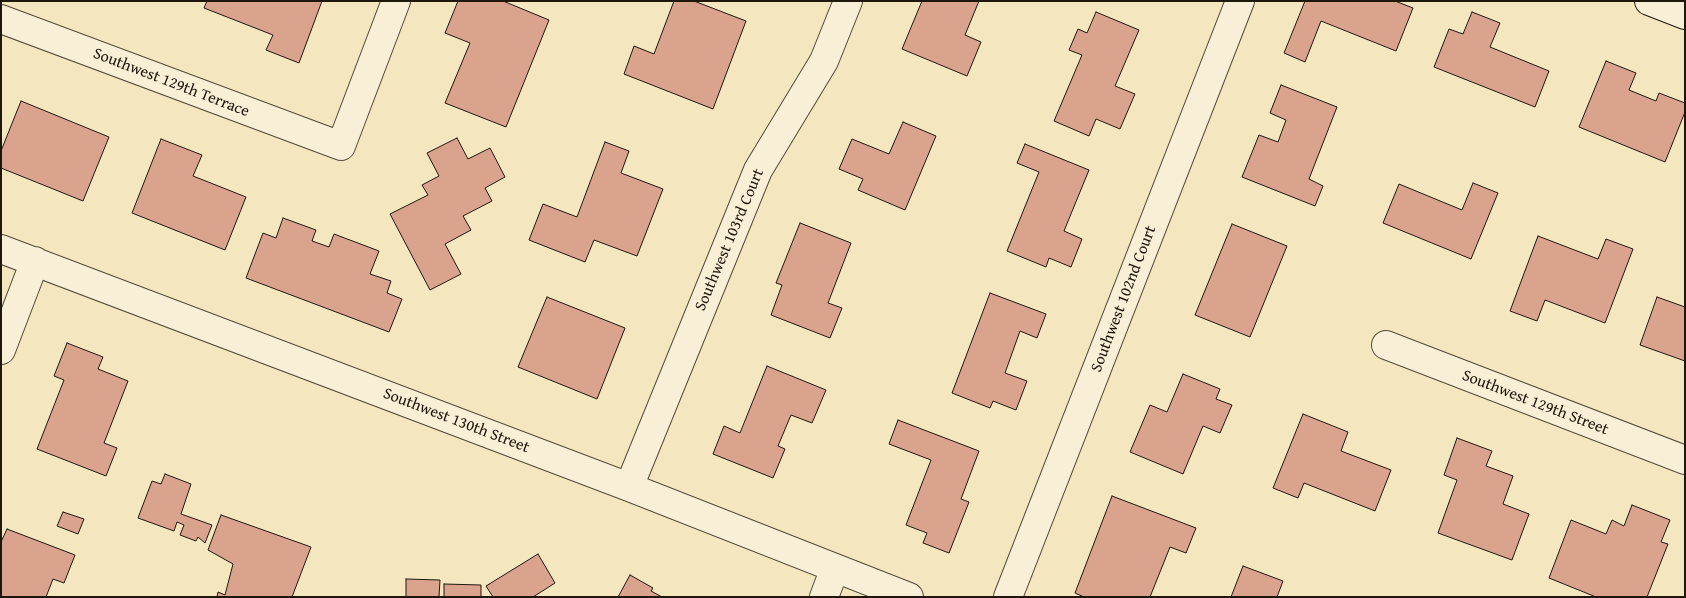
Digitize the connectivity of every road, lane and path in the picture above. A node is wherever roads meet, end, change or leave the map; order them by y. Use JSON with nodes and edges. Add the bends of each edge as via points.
{"nodes":[{"id":1,"x":396,"y":1,"type":"edge"},
{"id":2,"x":848,"y":1,"type":"edge"},
{"id":3,"x":1240,"y":1,"type":"edge"},
{"id":4,"x":1649,"y":1,"type":"edge"},
{"id":5,"x":1685,"y":15,"type":"edge"},
{"id":6,"x":1,"y":18,"type":"edge"},
{"id":7,"x":1,"y":249,"type":"edge"},
{"id":8,"x":35,"y":261,"type":"junction"},
{"id":9,"x":1386,"y":346,"type":"dead end"},
{"id":10,"x":1,"y":350,"type":"edge"},
{"id":11,"x":1685,"y":460,"type":"edge"},
{"id":12,"x":629,"y":487,"type":"junction"},
{"id":13,"x":835,"y":568,"type":"junction"},
{"id":14,"x":824,"y":597,"type":"edge"},
{"id":15,"x":910,"y":597,"type":"edge"},
{"id":16,"x":1008,"y":597,"type":"edge"}],
"edges":[{"from":1,"to":6,"type":"street","name":"Southwest 129th Terrace","via":[[341,146]]},
{"from":2,"to":12,"type":"street","name":"Southwest 103rd Court","via":[[824,61],[758,170]]},
{"from":3,"to":16,"type":"street","name":"Southwest 102nd Court"},
{"from":4,"to":5,"type":"street"},
{"from":7,"to":8,"type":"street","name":"Southwest 130th Street"},
{"from":8,"to":10,"type":"street"},
{"from":8,"to":12,"type":"street","name":"Southwest 130th Street"},
{"from":9,"to":11,"type":"street","name":"Southwest 129th Street"},
{"from":12,"to":13,"type":"street","name":"Southwest 130th Street"},
{"from":13,"to":14,"type":"street"},
{"from":13,"to":15,"type":"street","name":"Southwest 130th Street"}]}
